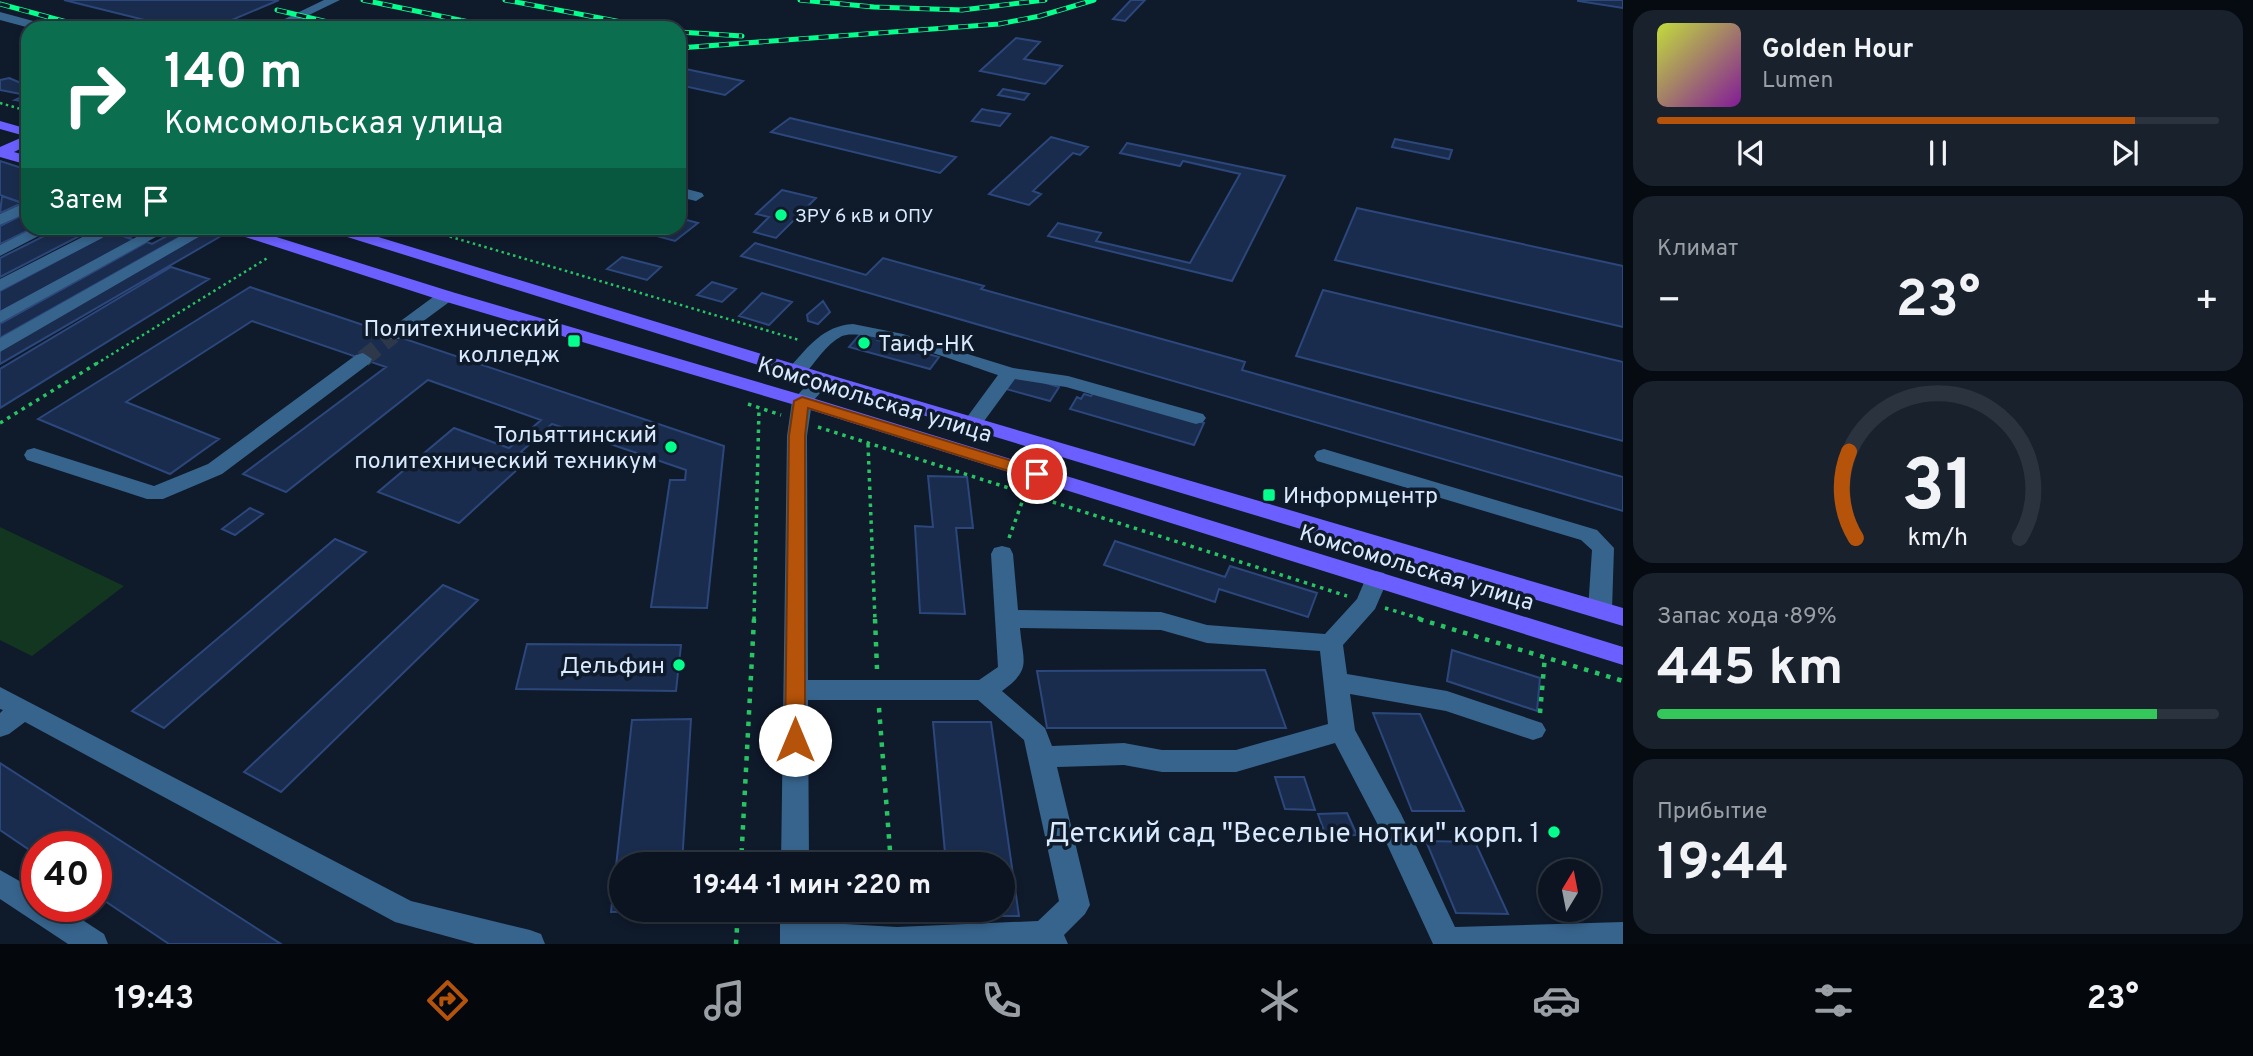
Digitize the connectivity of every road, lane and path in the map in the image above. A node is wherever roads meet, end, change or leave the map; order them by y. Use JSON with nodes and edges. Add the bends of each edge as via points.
{"nodes":[{"id":1,"x":334,"y":0,"type":"edge"},
{"id":2,"x":0,"y":16,"type":"edge"},
{"id":3,"x":288,"y":21,"type":"edge"},
{"id":4,"x":21,"y":22,"type":"edge"},
{"id":5,"x":0,"y":103,"type":"edge"},
{"id":6,"x":21,"y":109,"type":"edge"},
{"id":7,"x":0,"y":125,"type":"edge"},
{"id":8,"x":21,"y":131,"type":"edge"},
{"id":9,"x":21,"y":143,"type":"edge"},
{"id":10,"x":0,"y":152,"type":"edge"},
{"id":11,"x":21,"y":159,"type":"edge"},
{"id":12,"x":686,"y":193,"type":"edge"},
{"id":13,"x":696,"y":196,"type":"dead end"},
{"id":14,"x":20,"y":210,"type":"dead end"},
{"id":15,"x":0,"y":220,"type":"edge"},
{"id":16,"x":32,"y":235,"type":"edge"},
{"id":17,"x":96,"y":235,"type":"dead end"},
{"id":18,"x":151,"y":235,"type":"edge"},
{"id":19,"x":194,"y":235,"type":"edge"},
{"id":20,"x":255,"y":235,"type":"edge"},
{"id":21,"x":357,"y":235,"type":"edge"},
{"id":22,"x":445,"y":235,"type":"edge"},
{"id":23,"x":0,"y":251,"type":"edge"},
{"id":24,"x":274,"y":254,"type":"dead end"},
{"id":25,"x":0,"y":286,"type":"edge"},
{"id":26,"x":446,"y":296,"type":"junction"},
{"id":27,"x":0,"y":318,"type":"edge"},
{"id":28,"x":393,"y":335,"type":"tunnel mouth"},
{"id":29,"x":0,"y":346,"type":"edge"},
{"id":30,"x":821,"y":347,"type":"junction"},
{"id":31,"x":363,"y":359,"type":"tunnel mouth"},
{"id":32,"x":797,"y":371,"type":"junction"},
{"id":33,"x":1010,"y":373,"type":"junction"},
{"id":34,"x":823,"y":379,"type":"junction"},
{"id":35,"x":800,"y":411,"type":"junction"},
{"id":36,"x":1196,"y":418,"type":"dead end"},
{"id":37,"x":0,"y":424,"type":"edge"},
{"id":38,"x":972,"y":424,"type":"junction"},
{"id":39,"x":868,"y":444,"type":"junction"},
{"id":40,"x":34,"y":455,"type":"dead end"},
{"id":41,"x":1324,"y":456,"type":"dead end"},
{"id":42,"x":1025,"y":494,"type":"junction"},
{"id":43,"x":1388,"y":546,"type":"junction"},
{"id":44,"x":1002,"y":554,"type":"joint"},
{"id":45,"x":1372,"y":591,"type":"junction"},
{"id":46,"x":1601,"y":610,"type":"junction"},
{"id":47,"x":1623,"y":617,"type":"edge"},
{"id":48,"x":1009,"y":619,"type":"junction"},
{"id":49,"x":1331,"y":643,"type":"junction"},
{"id":50,"x":1545,"y":656,"type":"junction"},
{"id":51,"x":1623,"y":656,"type":"edge"},
{"id":52,"x":1623,"y":681,"type":"edge"},
{"id":53,"x":1336,"y":682,"type":"junction"},
{"id":54,"x":877,"y":689,"type":"junction"},
{"id":55,"x":796,"y":690,"type":"junction"},
{"id":56,"x":984,"y":690,"type":"junction"},
{"id":57,"x":11,"y":703,"type":"edge"},
{"id":58,"x":0,"y":726,"type":"edge"},
{"id":59,"x":1533,"y":730,"type":"joint"},
{"id":60,"x":1342,"y":731,"type":"junction"},
{"id":61,"x":1041,"y":757,"type":"junction"},
{"id":62,"x":742,"y":852,"type":"edge"},
{"id":63,"x":795,"y":852,"type":"edge"},
{"id":64,"x":890,"y":852,"type":"edge"},
{"id":65,"x":0,"y":883,"type":"edge"},
{"id":66,"x":737,"y":922,"type":"edge"},
{"id":67,"x":794,"y":930,"type":"edge"},
{"id":68,"x":1623,"y":936,"type":"edge"},
{"id":69,"x":469,"y":938,"type":"edge"},
{"id":70,"x":1049,"y":939,"type":"edge"},
{"id":71,"x":1448,"y":943,"type":"edge"},
{"id":72,"x":93,"y":944,"type":"edge"},
{"id":73,"x":530,"y":944,"type":"edge"},
{"id":74,"x":736,"y":944,"type":"edge"}],
"edges":[{"from":1,"to":3,"type":"street"},
{"from":2,"to":4,"type":"street"},
{"from":5,"to":6,"type":"path"},
{"from":7,"to":8,"type":"main road"},
{"from":9,"to":10,"type":"main road"},
{"from":10,"to":11,"type":"main road"},
{"from":12,"to":13,"type":"street"},
{"from":14,"to":15,"type":"street"},
{"from":16,"to":23,"type":"street"},
{"from":17,"to":25,"type":"street"},
{"from":18,"to":27,"type":"street"},
{"from":19,"to":29,"type":"street"},
{"from":20,"to":26,"type":"main road","name":"Комсомольская улица"},
{"from":21,"to":32,"type":"main road","name":"Комсомольская улица"},
{"from":22,"to":30,"type":"path"},
{"from":24,"to":37,"type":"path"},
{"from":26,"to":28,"type":"street"},
{"from":26,"to":35,"type":"main road","name":"Комсомольская улица"},
{"from":30,"to":32,"type":"street"},
{"from":30,"to":33,"type":"street","via":[[836,332],[854,328]]},
{"from":31,"to":40,"type":"street","via":[[215,469],[156,494]]},
{"from":32,"to":34,"type":"main road","name":"Комсомольская улица"},
{"from":33,"to":36,"type":"street","via":[[1068,382]]},
{"from":33,"to":38,"type":"street"},
{"from":34,"to":35,"type":"street"},
{"from":34,"to":38,"type":"main road","name":"Комсомольская улица"},
{"from":35,"to":39,"type":"path"},
{"from":35,"to":45,"type":"main road","name":"Комсомольская улица"},
{"from":35,"to":55,"type":"street"},
{"from":35,"to":62,"type":"path","via":[[759,408],[752,688]]},
{"from":38,"to":43,"type":"main road","name":"Комсомольская улица"},
{"from":39,"to":42,"type":"path"},
{"from":39,"to":54,"type":"path"},
{"from":41,"to":46,"type":"street","via":[[1589,535],[1603,548]]},
{"from":42,"to":44,"type":"path"},
{"from":42,"to":45,"type":"path"},
{"from":43,"to":45,"type":"main road"},
{"from":43,"to":46,"type":"main road","name":"Комсомольская улица"},
{"from":44,"to":48,"type":"street"},
{"from":45,"to":49,"type":"street"},
{"from":45,"to":50,"type":"path"},
{"from":45,"to":51,"type":"main road","name":"Комсомольская улица"},
{"from":46,"to":47,"type":"main road","name":"Комсомольская улица"},
{"from":48,"to":49,"type":"street","via":[[1161,621],[1207,634]]},
{"from":48,"to":56,"type":"street","via":[[1011,671]]},
{"from":49,"to":53,"type":"street"},
{"from":50,"to":52,"type":"path"},
{"from":50,"to":59,"type":"path","via":[[1539,728]]},
{"from":53,"to":59,"type":"street","via":[[1447,701]]},
{"from":53,"to":60,"type":"street"},
{"from":54,"to":55,"type":"street"},
{"from":54,"to":56,"type":"street"},
{"from":54,"to":64,"type":"path"},
{"from":55,"to":63,"type":"street"},
{"from":56,"to":61,"type":"street","via":[[1036,736]]},
{"from":57,"to":58,"type":"street"},
{"from":57,"to":69,"type":"street","via":[[405,913]]},
{"from":60,"to":61,"type":"street","via":[[1236,761],[1161,761],[1124,754]]},
{"from":60,"to":71,"type":"street"},
{"from":61,"to":70,"type":"street","via":[[1074,905]]},
{"from":65,"to":72,"type":"street"},
{"from":66,"to":74,"type":"path"},
{"from":67,"to":70,"type":"street","via":[[897,941]]},
{"from":68,"to":71,"type":"street"},
{"from":69,"to":73,"type":"street"}]}
